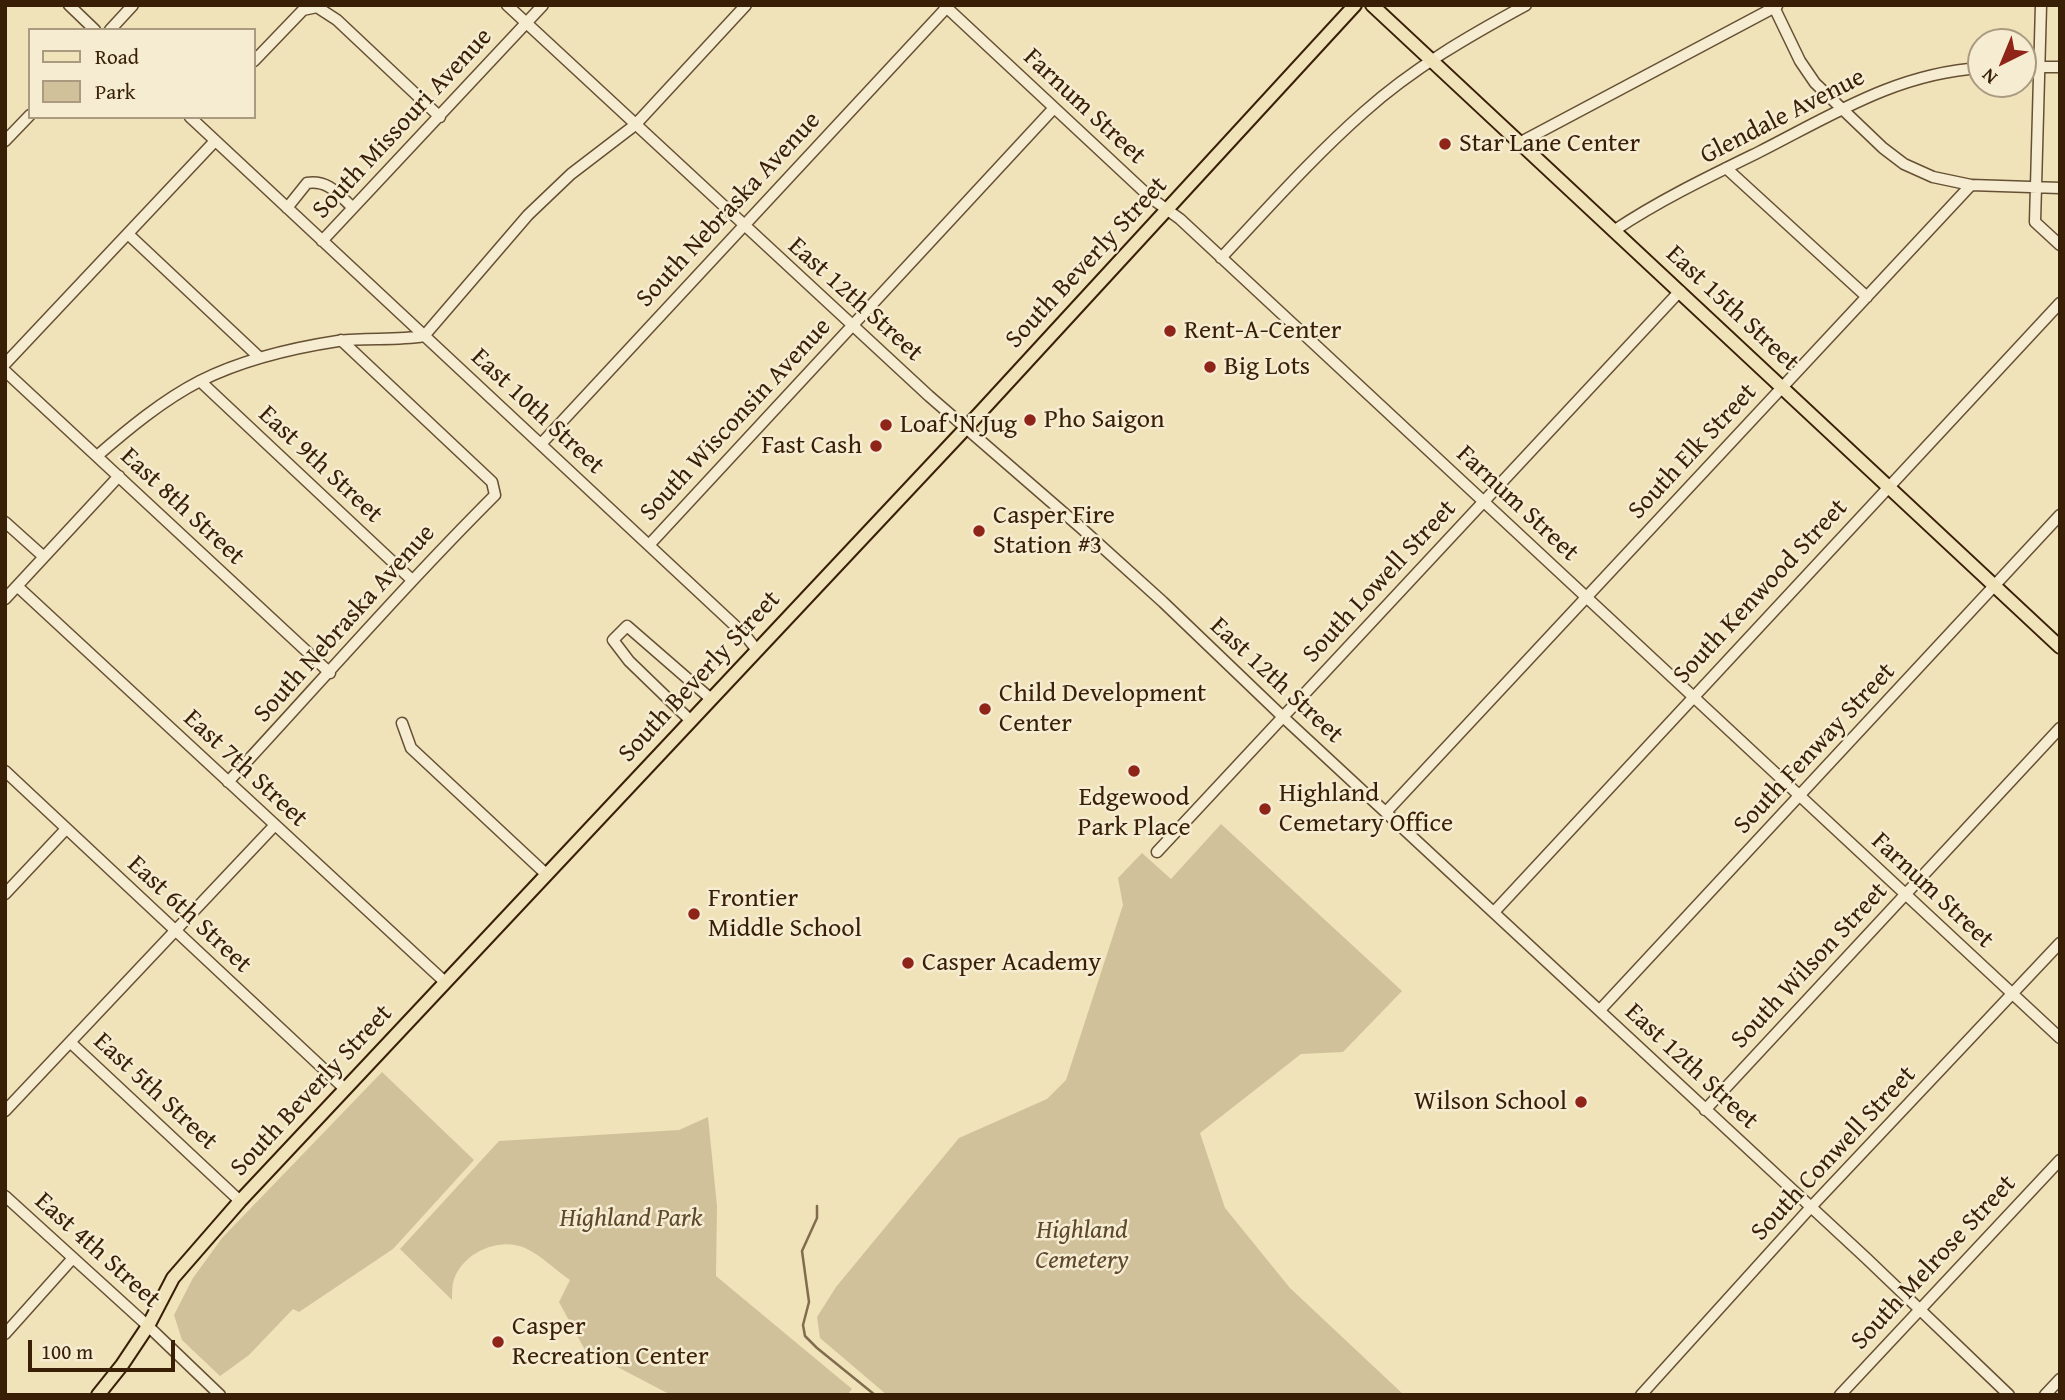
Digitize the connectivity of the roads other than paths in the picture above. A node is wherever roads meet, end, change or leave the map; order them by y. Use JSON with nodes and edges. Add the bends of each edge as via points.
{"nodes":[{"id":1,"x":69,"y":5,"type":"edge"},
{"id":2,"x":133,"y":5,"type":"edge"},
{"id":3,"x":507,"y":5,"type":"edge"},
{"id":4,"x":543,"y":5,"type":"edge"},
{"id":5,"x":746,"y":5,"type":"edge"},
{"id":6,"x":1355,"y":5,"type":"edge"},
{"id":7,"x":1372,"y":5,"type":"edge"},
{"id":8,"x":1526,"y":5,"type":"edge"},
{"id":9,"x":2041,"y":5,"type":"edge"},
{"id":10,"x":946,"y":6,"type":"edge"},
{"id":11,"x":1775,"y":6,"type":"edge"},
{"id":12,"x":317,"y":7,"type":"edge"},
{"id":13,"x":526,"y":23,"type":"junction"},
{"id":14,"x":93,"y":28,"type":"edge"},
{"id":15,"x":112,"y":28,"type":"edge"},
{"id":16,"x":256,"y":59,"type":"edge"},
{"id":17,"x":1431,"y":60,"type":"junction"},
{"id":18,"x":2039,"y":67,"type":"junction"},
{"id":19,"x":2060,"y":67,"type":"edge"},
{"id":20,"x":1967,"y":69,"type":"edge"},
{"id":21,"x":1054,"y":107,"type":"junction"},
{"id":22,"x":1841,"y":109,"type":"junction"},
{"id":23,"x":28,"y":117,"type":"edge"},
{"id":24,"x":440,"y":117,"type":"junction"},
{"id":25,"x":196,"y":119,"type":"edge"},
{"id":26,"x":635,"y":125,"type":"junction"},
{"id":27,"x":5,"y":141,"type":"edge"},
{"id":28,"x":215,"y":141,"type":"junction"},
{"id":29,"x":1521,"y":142,"type":"junction"},
{"id":30,"x":1726,"y":168,"type":"junction"},
{"id":31,"x":1971,"y":185,"type":"junction"},
{"id":32,"x":2035,"y":187,"type":"junction"},
{"id":33,"x":2060,"y":188,"type":"edge"},
{"id":34,"x":287,"y":208,"type":"junction"},
{"id":35,"x":353,"y":208,"type":"junction"},
{"id":36,"x":1166,"y":210,"type":"junction"},
{"id":37,"x":743,"y":226,"type":"junction"},
{"id":38,"x":1615,"y":230,"type":"junction"},
{"id":39,"x":128,"y":234,"type":"junction"},
{"id":40,"x":322,"y":241,"type":"junction"},
{"id":41,"x":2060,"y":245,"type":"edge"},
{"id":42,"x":1221,"y":258,"type":"junction"},
{"id":43,"x":1680,"y":291,"type":"junction"},
{"id":44,"x":1867,"y":298,"type":"junction"},
{"id":45,"x":2060,"y":303,"type":"edge"},
{"id":46,"x":852,"y":326,"type":"junction"},
{"id":47,"x":424,"y":336,"type":"junction"},
{"id":48,"x":341,"y":340,"type":"junction"},
{"id":49,"x":260,"y":358,"type":"junction"},
{"id":50,"x":5,"y":364,"type":"edge"},
{"id":51,"x":5,"y":370,"type":"edge"},
{"id":52,"x":200,"y":381,"type":"junction"},
{"id":53,"x":1782,"y":387,"type":"junction"},
{"id":54,"x":965,"y":429,"type":"junction"},
{"id":55,"x":541,"y":444,"type":"junction"},
{"id":56,"x":97,"y":456,"type":"junction"},
{"id":57,"x":119,"y":476,"type":"junction"},
{"id":58,"x":1889,"y":486,"type":"junction"},
{"id":59,"x":1483,"y":502,"type":"junction"},
{"id":60,"x":2060,"y":514,"type":"edge"},
{"id":61,"x":5,"y":522,"type":"edge"},
{"id":62,"x":649,"y":545,"type":"junction"},
{"id":63,"x":44,"y":557,"type":"junction"},
{"id":64,"x":412,"y":580,"type":"junction"},
{"id":65,"x":17,"y":586,"type":"junction"},
{"id":66,"x":1994,"y":586,"type":"junction"},
{"id":67,"x":1587,"y":597,"type":"junction"},
{"id":68,"x":5,"y":599,"type":"edge"},
{"id":69,"x":2060,"y":647,"type":"edge"},
{"id":70,"x":756,"y":649,"type":"junction"},
{"id":71,"x":330,"y":673,"type":"junction"},
{"id":72,"x":1693,"y":696,"type":"junction"},
{"id":73,"x":711,"y":699,"type":"junction"},
{"id":74,"x":1283,"y":717,"type":"junction"},
{"id":75,"x":691,"y":721,"type":"junction"},
{"id":76,"x":402,"y":723,"type":"dead end"},
{"id":77,"x":2060,"y":728,"type":"edge"},
{"id":78,"x":5,"y":771,"type":"edge"},
{"id":79,"x":228,"y":782,"type":"junction"},
{"id":80,"x":1801,"y":795,"type":"junction"},
{"id":81,"x":1386,"y":812,"type":"junction"},
{"id":82,"x":275,"y":825,"type":"junction"},
{"id":83,"x":66,"y":829,"type":"junction"},
{"id":84,"x":1157,"y":852,"type":"dead end"},
{"id":85,"x":546,"y":874,"type":"junction"},
{"id":86,"x":5,"y":894,"type":"edge"},
{"id":87,"x":1905,"y":894,"type":"junction"},
{"id":88,"x":1494,"y":912,"type":"junction"},
{"id":89,"x":175,"y":930,"type":"junction"},
{"id":90,"x":2060,"y":943,"type":"edge"},
{"id":91,"x":445,"y":982,"type":"junction"},
{"id":92,"x":2012,"y":994,"type":"junction"},
{"id":93,"x":1600,"y":1010,"type":"junction"},
{"id":94,"x":2060,"y":1038,"type":"edge"},
{"id":95,"x":71,"y":1043,"type":"junction"},
{"id":96,"x":345,"y":1089,"type":"junction"},
{"id":97,"x":1705,"y":1110,"type":"junction"},
{"id":98,"x":5,"y":1111,"type":"edge"},
{"id":99,"x":2060,"y":1160,"type":"edge"},
{"id":100,"x":5,"y":1196,"type":"edge"},
{"id":101,"x":240,"y":1201,"type":"junction"},
{"id":102,"x":1811,"y":1207,"type":"junction"},
{"id":103,"x":73,"y":1258,"type":"junction"},
{"id":104,"x":1920,"y":1308,"type":"junction"},
{"id":105,"x":148,"y":1326,"type":"junction"},
{"id":106,"x":5,"y":1334,"type":"edge"},
{"id":107,"x":2060,"y":1379,"type":"edge"},
{"id":108,"x":97,"y":1395,"type":"edge"},
{"id":109,"x":220,"y":1395,"type":"edge"},
{"id":110,"x":1641,"y":1395,"type":"edge"},
{"id":111,"x":1840,"y":1395,"type":"edge"},
{"id":112,"x":2009,"y":1395,"type":"edge"},
{"id":113,"x":2045,"y":1395,"type":"edge"}],
"edges":[{"from":1,"to":14,"type":"street"},
{"from":2,"to":15,"type":"street"},
{"from":3,"to":13,"type":"street","name":"East 12th Street"},
{"from":4,"to":13,"type":"street","name":"South Missouri Avenue"},
{"from":5,"to":26,"type":"street"},
{"from":6,"to":36,"type":"main road","name":"South Beverly Street"},
{"from":7,"to":17,"type":"main road","name":"East 15th Street"},
{"from":8,"to":17,"type":"street"},
{"from":9,"to":18,"type":"street"},
{"from":10,"to":21,"type":"street","name":"Farnum Street"},
{"from":10,"to":37,"type":"street","name":"South Nebraska Avenue"},
{"from":11,"to":22,"type":"street","via":[[1807,71]]},
{"from":11,"to":29,"type":"street"},
{"from":12,"to":16,"type":"street","via":[[303,10]]},
{"from":12,"to":24,"type":"street","via":[[337,20]]},
{"from":13,"to":24,"type":"street","name":"South Missouri Avenue"},
{"from":13,"to":26,"type":"street","name":"East 12th Street"},
{"from":17,"to":29,"type":"main road","name":"East 15th Street"},
{"from":17,"to":42,"type":"street","via":[[1365,111]]},
{"from":18,"to":19,"type":"street"},
{"from":18,"to":32,"type":"street"},
{"from":20,"to":22,"type":"street","name":"Glendale Avenue","via":[[1934,73],[1889,87]]},
{"from":21,"to":36,"type":"street","name":"Farnum Street"},
{"from":21,"to":46,"type":"street","name":"South Wisconsin Avenue"},
{"from":22,"to":30,"type":"street","name":"Glendale Avenue"},
{"from":22,"to":31,"type":"street","via":[[1904,164],[1933,177]]},
{"from":23,"to":27,"type":"street"},
{"from":24,"to":35,"type":"street","name":"South Missouri Avenue"},
{"from":25,"to":28,"type":"street","name":"East 10th Street"},
{"from":26,"to":37,"type":"street","name":"East 12th Street"},
{"from":26,"to":47,"type":"street","via":[[537,207]]},
{"from":28,"to":34,"type":"street","name":"East 10th Street"},
{"from":28,"to":39,"type":"street"},
{"from":29,"to":38,"type":"main road","name":"East 15th Street"},
{"from":30,"to":38,"type":"street","name":"Glendale Avenue"},
{"from":30,"to":44,"type":"street"},
{"from":31,"to":32,"type":"street"},
{"from":31,"to":44,"type":"street","name":"South Elk Street"},
{"from":32,"to":33,"type":"street"},
{"from":32,"to":41,"type":"street","via":[[2035,222]]},
{"from":34,"to":35,"type":"street","via":[[307,183],[319,181]]},
{"from":34,"to":40,"type":"street","name":"East 10th Street"},
{"from":35,"to":40,"type":"street","name":"South Missouri Avenue"},
{"from":36,"to":42,"type":"street","name":"Farnum Street"},
{"from":36,"to":54,"type":"main road","name":"South Beverly Street"},
{"from":37,"to":46,"type":"street","name":"East 12th Street"},
{"from":37,"to":55,"type":"street","name":"South Nebraska Avenue"},
{"from":38,"to":43,"type":"main road","name":"East 15th Street"},
{"from":39,"to":49,"type":"street"},
{"from":39,"to":50,"type":"street"},
{"from":40,"to":47,"type":"street","name":"East 10th Street"},
{"from":42,"to":59,"type":"street","name":"Farnum Street"},
{"from":43,"to":53,"type":"main road","name":"East 15th Street"},
{"from":43,"to":59,"type":"street","name":"South Lowell Street"},
{"from":44,"to":53,"type":"street","name":"South Elk Street"},
{"from":45,"to":58,"type":"street","name":"South Kenwood Street"},
{"from":46,"to":54,"type":"street","name":"East 12th Street"},
{"from":46,"to":62,"type":"street","name":"South Wisconsin Avenue"},
{"from":47,"to":48,"type":"street"},
{"from":47,"to":55,"type":"street","name":"East 10th Street"},
{"from":48,"to":49,"type":"street"},
{"from":48,"to":64,"type":"street","name":"South Nebraska Avenue","via":[[492,482],[495,495]]},
{"from":49,"to":52,"type":"street"},
{"from":51,"to":56,"type":"street","name":"East 8th Street"},
{"from":52,"to":56,"type":"street","via":[[139,421]]},
{"from":52,"to":64,"type":"street","name":"East 9th Street"},
{"from":53,"to":58,"type":"main road","name":"East 15th Street"},
{"from":53,"to":67,"type":"street","name":"South Elk Street"},
{"from":54,"to":70,"type":"main road","name":"South Beverly Street"},
{"from":54,"to":74,"type":"street","name":"East 12th Street","via":[[1107,551]]},
{"from":55,"to":62,"type":"street","name":"East 10th Street"},
{"from":56,"to":57,"type":"street","name":"East 8th Street"},
{"from":57,"to":63,"type":"street"},
{"from":57,"to":71,"type":"street","name":"East 8th Street"},
{"from":58,"to":66,"type":"main road","name":"East 15th Street"},
{"from":58,"to":72,"type":"street","name":"South Kenwood Street"},
{"from":59,"to":67,"type":"street","name":"Farnum Street"},
{"from":59,"to":74,"type":"street","name":"South Lowell Street"},
{"from":60,"to":66,"type":"street","name":"South Fenway Street"},
{"from":61,"to":63,"type":"street"},
{"from":62,"to":70,"type":"street","name":"East 10th Street"},
{"from":63,"to":65,"type":"street"},
{"from":64,"to":71,"type":"street","name":"South Nebraska Avenue"},
{"from":65,"to":68,"type":"street"},
{"from":65,"to":79,"type":"street","name":"East 7th Street"},
{"from":66,"to":69,"type":"main road","name":"East 15th Street"},
{"from":66,"to":80,"type":"street","name":"South Fenway Street"},
{"from":67,"to":72,"type":"street","name":"Farnum Street"},
{"from":67,"to":81,"type":"street","name":"South Elk Street"},
{"from":70,"to":73,"type":"main road","name":"South Beverly Street"},
{"from":71,"to":79,"type":"street","name":"South Nebraska Avenue"},
{"from":72,"to":80,"type":"street","name":"Farnum Street"},
{"from":72,"to":88,"type":"street","name":"South Kenwood Street"},
{"from":73,"to":75,"type":"main road","name":"South Beverly Street"},
{"from":73,"to":75,"type":"street","via":[[627,626],[613,640]]},
{"from":74,"to":81,"type":"street","name":"East 12th Street"},
{"from":74,"to":84,"type":"street","name":"South Lowell Street"},
{"from":75,"to":85,"type":"main road","name":"South Beverly Street"},
{"from":76,"to":85,"type":"street","via":[[411,748]]},
{"from":77,"to":87,"type":"street","name":"South Wilson Street"},
{"from":78,"to":83,"type":"street","name":"East 6th Street"},
{"from":79,"to":82,"type":"street","name":"East 7th Street"},
{"from":80,"to":87,"type":"street","name":"Farnum Street"},
{"from":80,"to":93,"type":"street","name":"South Fenway Street"},
{"from":81,"to":88,"type":"street","name":"East 12th Street"},
{"from":82,"to":89,"type":"street"},
{"from":82,"to":91,"type":"street","name":"East 7th Street"},
{"from":83,"to":86,"type":"street"},
{"from":83,"to":89,"type":"street","name":"East 6th Street"},
{"from":85,"to":91,"type":"main road","name":"South Beverly Street"},
{"from":87,"to":92,"type":"street","name":"Farnum Street"},
{"from":87,"to":97,"type":"street","name":"South Wilson Street"},
{"from":88,"to":93,"type":"street","name":"East 12th Street"},
{"from":89,"to":95,"type":"street"},
{"from":89,"to":96,"type":"street","name":"East 6th Street"},
{"from":90,"to":92,"type":"street","name":"South Conwell Street"},
{"from":91,"to":96,"type":"main road","name":"South Beverly Street"},
{"from":92,"to":94,"type":"street","name":"Farnum Street"},
{"from":92,"to":102,"type":"street","name":"South Conwell Street"},
{"from":93,"to":97,"type":"street","name":"East 12th Street"},
{"from":95,"to":98,"type":"street"},
{"from":95,"to":101,"type":"street","name":"East 5th Street"},
{"from":96,"to":101,"type":"main road","name":"South Beverly Street"},
{"from":97,"to":102,"type":"street","name":"East 12th Street"},
{"from":99,"to":104,"type":"street","name":"South Melrose Street"},
{"from":100,"to":103,"type":"street","name":"East 4th Street"},
{"from":101,"to":105,"type":"main road","name":"South Beverly Street","via":[[173,1278]]},
{"from":102,"to":104,"type":"street","name":"East 12th Street"},
{"from":102,"to":110,"type":"street","name":"South Conwell Street"},
{"from":103,"to":105,"type":"street","name":"East 4th Street"},
{"from":103,"to":106,"type":"street"},
{"from":104,"to":111,"type":"street","name":"South Melrose Street"},
{"from":104,"to":112,"type":"street","name":"East 12th Street"},
{"from":105,"to":108,"type":"main road","name":"South Beverly Street"},
{"from":105,"to":109,"type":"street","name":"East 4th Street"},
{"from":107,"to":113,"type":"street"}]}
